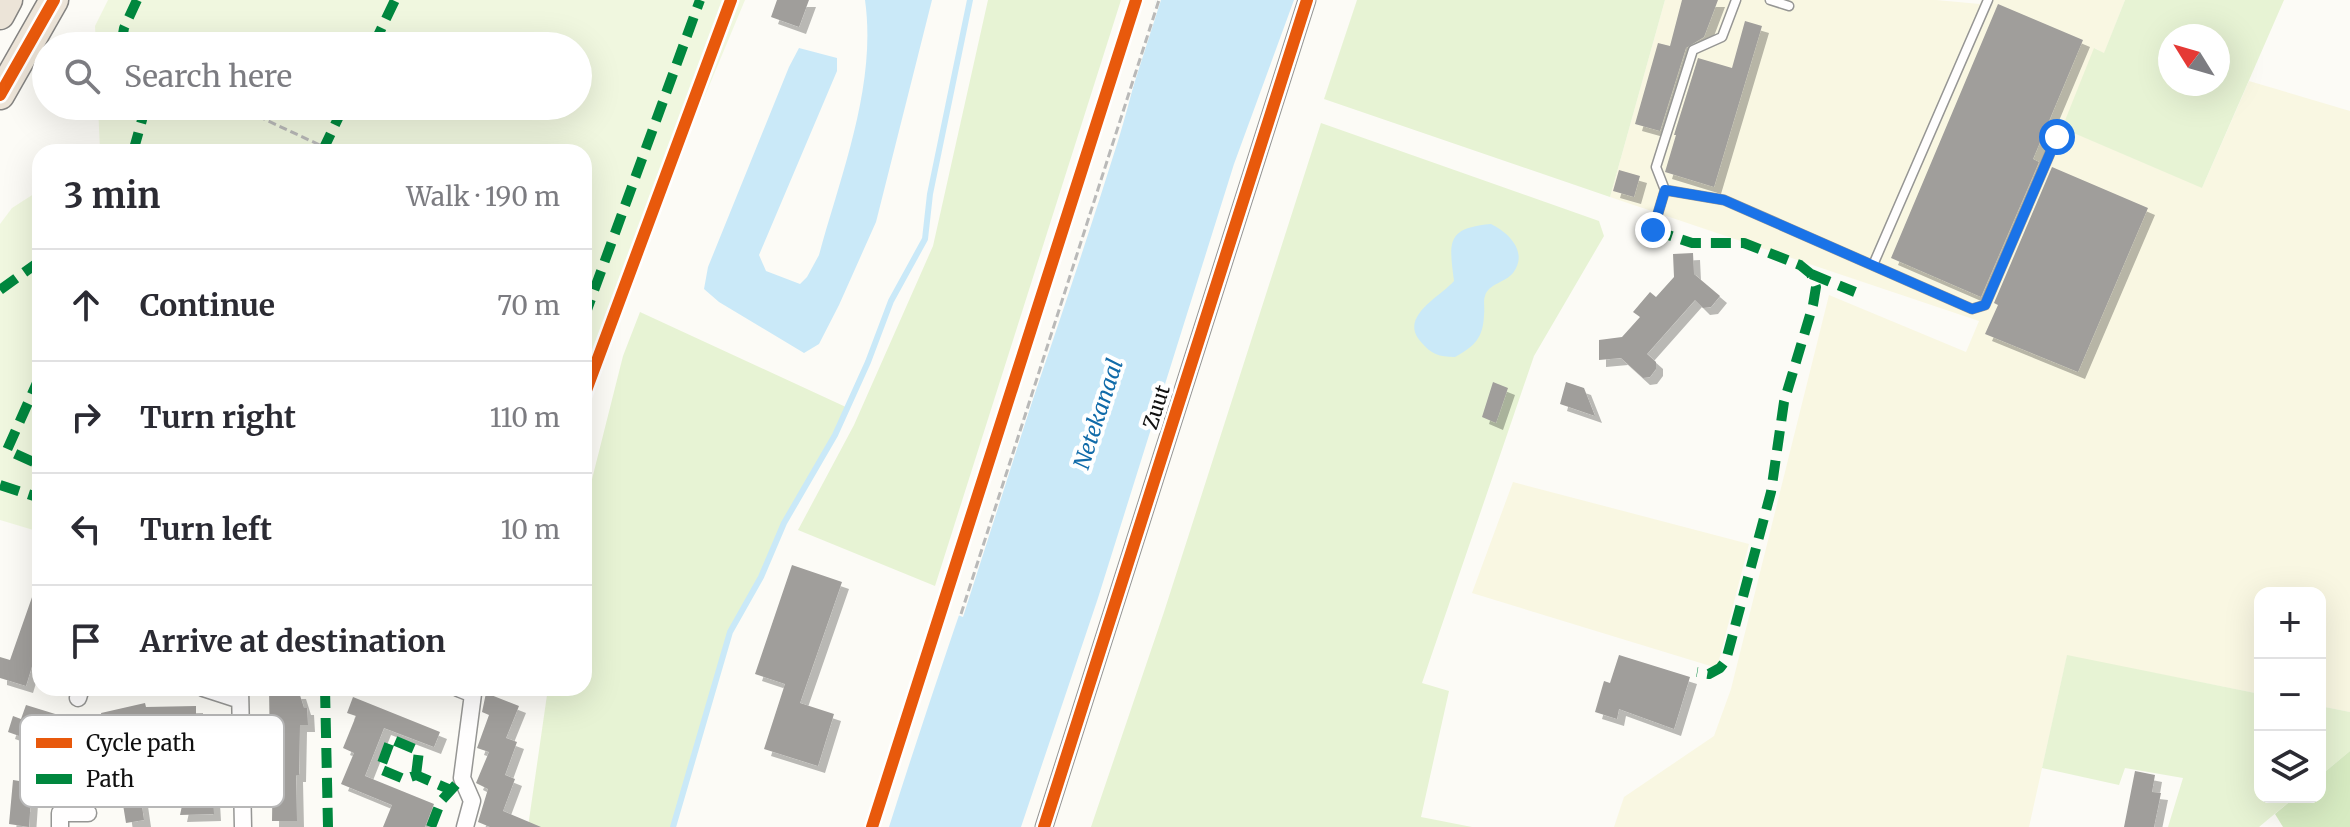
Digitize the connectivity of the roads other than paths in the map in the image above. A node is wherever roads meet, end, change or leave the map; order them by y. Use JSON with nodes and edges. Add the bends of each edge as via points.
{"nodes":[{"id":1,"x":8,"y":0,"type":"edge"},
{"id":2,"x":54,"y":0,"type":"edge"},
{"id":3,"x":1136,"y":0,"type":"edge"},
{"id":4,"x":1307,"y":0,"type":"edge"},
{"id":5,"x":1736,"y":0,"type":"edge"},
{"id":6,"x":1770,"y":0,"type":"edge"},
{"id":7,"x":1988,"y":0,"type":"edge"},
{"id":8,"x":1789,"y":6,"type":"dead end"},
{"id":9,"x":0,"y":15,"type":"edge"},
{"id":10,"x":36,"y":32,"type":"edge"},
{"id":11,"x":32,"y":39,"type":"edge"},
{"id":12,"x":0,"y":95,"type":"edge"},
{"id":13,"x":2057,"y":137,"type":"dead end"},
{"id":14,"x":1665,"y":190,"type":"junction"},
{"id":15,"x":1653,"y":230,"type":"dead end"},
{"id":16,"x":1873,"y":265,"type":"junction"},
{"id":17,"x":473,"y":696,"type":"edge"},
{"id":18,"x":243,"y":807,"type":"edge"},
{"id":19,"x":88,"y":813,"type":"dead end"},
{"id":20,"x":60,"y":827,"type":"edge"},
{"id":21,"x":243,"y":827,"type":"edge"},
{"id":22,"x":465,"y":827,"type":"edge"},
{"id":23,"x":872,"y":827,"type":"edge"},
{"id":24,"x":1044,"y":827,"type":"edge"}],
"edges":[{"from":1,"to":9,"type":"highway"},
{"from":2,"to":10,"type":"highway"},
{"from":3,"to":23,"type":"lane"},
{"from":4,"to":24,"type":"street","name":"Zuut"},
{"from":5,"to":14,"type":"lane","via":[[1722,37],[1693,50],[1656,167]]},
{"from":6,"to":8,"type":"lane"},
{"from":7,"to":16,"type":"lane"},
{"from":11,"to":12,"type":"highway"},
{"from":13,"to":16,"type":"lane","via":[[1985,305],[1972,309]]},
{"from":14,"to":15,"type":"lane"},
{"from":14,"to":16,"type":"lane","via":[[1724,200]]},
{"from":17,"to":22,"type":"street","via":[[462,778],[472,801]]},
{"from":18,"to":21,"type":"street"},
{"from":19,"to":20,"type":"street","via":[[60,813]]}]}
